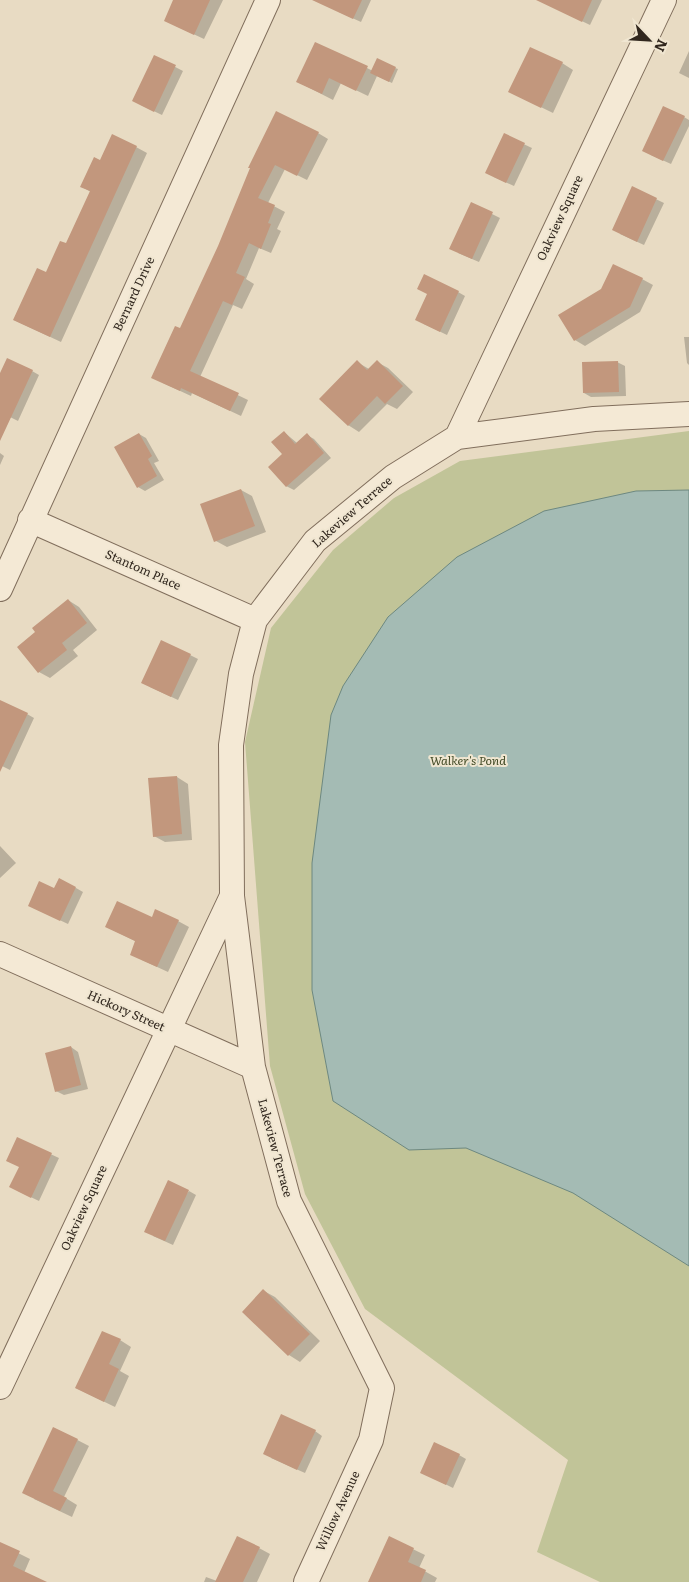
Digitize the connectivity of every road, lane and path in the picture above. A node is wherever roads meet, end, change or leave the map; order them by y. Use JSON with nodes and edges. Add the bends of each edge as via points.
{"nodes":[{"id":1,"x":268,"y":0,"type":"edge"},
{"id":2,"x":664,"y":0,"type":"edge"},
{"id":3,"x":689,"y":414,"type":"edge"},
{"id":4,"x":456,"y":436,"type":"junction"},
{"id":5,"x":30,"y":520,"type":"junction"},
{"id":6,"x":0,"y":589,"type":"edge"},
{"id":7,"x":255,"y":620,"type":"junction"},
{"id":8,"x":232,"y":896,"type":"junction"},
{"id":9,"x":0,"y":954,"type":"edge"},
{"id":10,"x":167,"y":1029,"type":"junction"},
{"id":11,"x":253,"y":1067,"type":"junction"},
{"id":12,"x":0,"y":1387,"type":"edge"},
{"id":13,"x":371,"y":1440,"type":"joint"},
{"id":14,"x":306,"y":1582,"type":"edge"}],
"edges":[{"from":1,"to":5,"type":"street","name":"Bernard Drive"},
{"from":2,"to":4,"type":"street","name":"Oakview Square"},
{"from":3,"to":4,"type":"street","name":"Lakeview Terrace","via":[[594,419]]},
{"from":4,"to":7,"type":"street","name":"Lakeview Terrace","via":[[393,476],[315,540]]},
{"from":5,"to":6,"type":"street","name":"Bernard Drive"},
{"from":5,"to":7,"type":"street","name":"Stantom Place"},
{"from":7,"to":8,"type":"street","name":"Lakeview Terrace","via":[[242,674],[231,745]]},
{"from":8,"to":10,"type":"street","name":"Lakeview Terrace"},
{"from":8,"to":11,"type":"street","name":"Lakeview Terrace"},
{"from":9,"to":10,"type":"street","name":"Hickory Street"},
{"from":10,"to":11,"type":"street","name":"Hickory Street"},
{"from":10,"to":12,"type":"street","name":"Oakview Square"},
{"from":11,"to":13,"type":"street","name":"Lakeview Terrace","via":[[289,1201],[382,1388]]},
{"from":13,"to":14,"type":"street","name":"Willow Avenue"}]}
